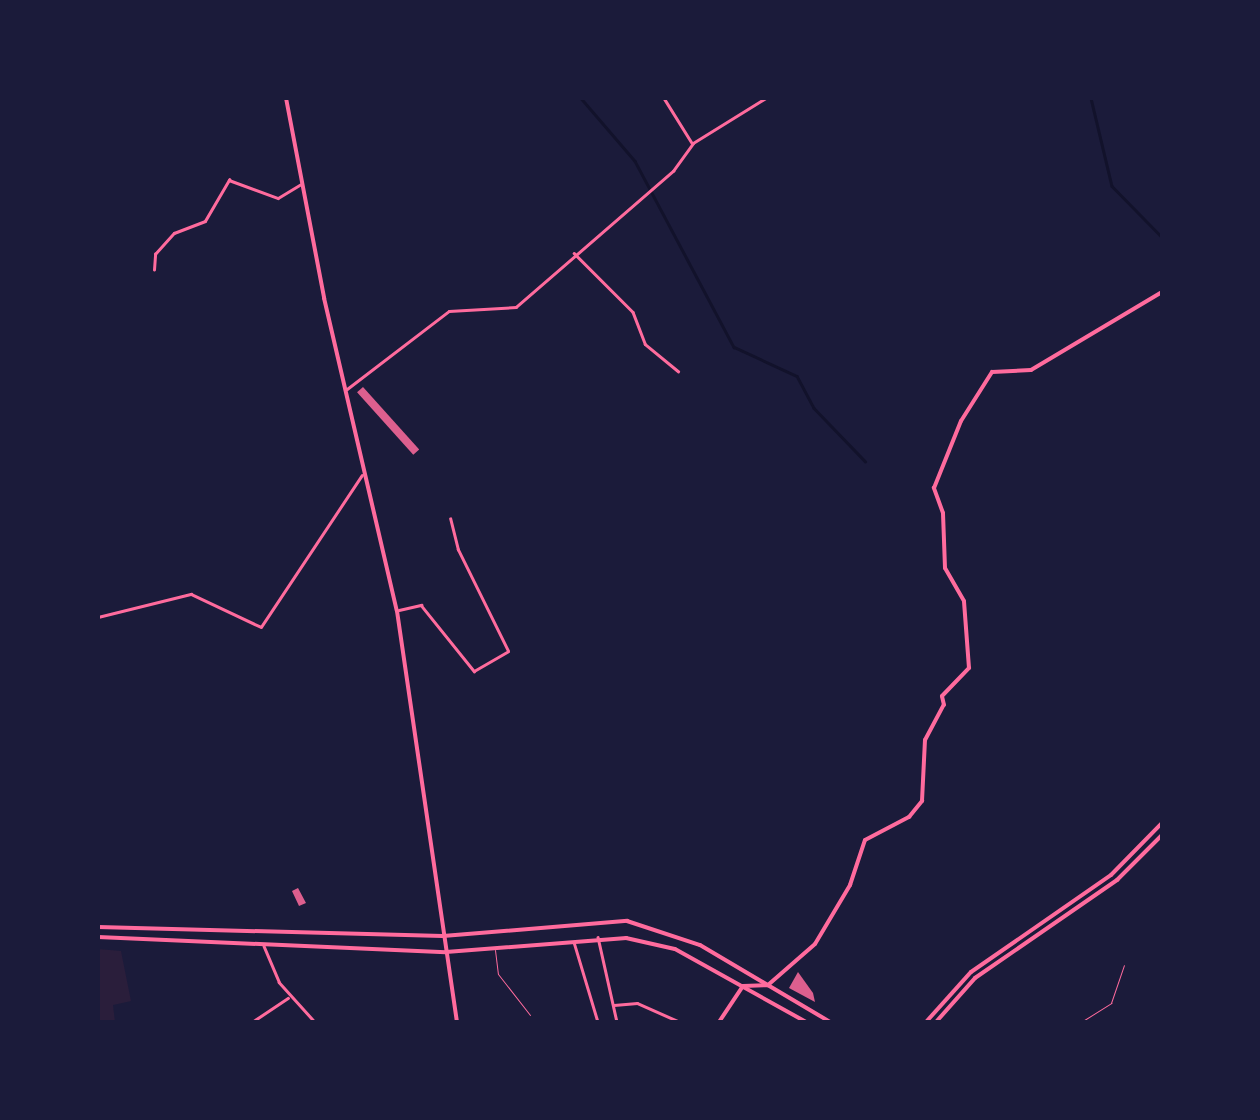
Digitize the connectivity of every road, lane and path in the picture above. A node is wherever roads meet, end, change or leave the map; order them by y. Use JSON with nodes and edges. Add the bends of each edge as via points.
{"nodes":[{"id":1,"x":286,"y":98,"type":"edge"},
{"id":2,"x":475,"y":98,"type":"edge"},
{"id":3,"x":487,"y":98,"type":"edge"},
{"id":4,"x":664,"y":98,"type":"edge"},
{"id":5,"x":766,"y":98,"type":"edge"},
{"id":6,"x":693,"y":143,"type":"junction"},
{"id":7,"x":300,"y":185,"type":"junction"},
{"id":8,"x":573,"y":252,"type":"junction"},
{"id":9,"x":154,"y":270,"type":"dead end"},
{"id":10,"x":1162,"y":292,"type":"edge"},
{"id":11,"x":678,"y":370,"type":"dead end"},
{"id":12,"x":345,"y":390,"type":"junction"},
{"id":13,"x":364,"y":474,"type":"junction"},
{"id":14,"x":450,"y":519,"type":"dead end"},
{"id":15,"x":396,"y":611,"type":"junction"},
{"id":16,"x":98,"y":617,"type":"edge"},
{"id":17,"x":1162,"y":823,"type":"edge"},
{"id":18,"x":1162,"y":835,"type":"edge"},
{"id":19,"x":98,"y":927,"type":"edge"},
{"id":20,"x":443,"y":936,"type":"junction"},
{"id":21,"x":98,"y":938,"type":"edge"},
{"id":22,"x":598,"y":938,"type":"junction"},
{"id":23,"x":574,"y":940,"type":"junction"},
{"id":24,"x":264,"y":944,"type":"junction"},
{"id":25,"x":494,"y":949,"type":"junction"},
{"id":26,"x":446,"y":952,"type":"junction"},
{"id":27,"x":1124,"y":965,"type":"dead end"},
{"id":28,"x":768,"y":985,"type":"junction"},
{"id":29,"x":743,"y":986,"type":"junction"},
{"id":30,"x":290,"y":996,"type":"junction"},
{"id":31,"x":613,"y":1005,"type":"junction"},
{"id":32,"x":530,"y":1015,"type":"dead end"},
{"id":33,"x":252,"y":1022,"type":"edge"},
{"id":34,"x":315,"y":1022,"type":"edge"},
{"id":35,"x":457,"y":1022,"type":"edge"},
{"id":36,"x":598,"y":1022,"type":"edge"},
{"id":37,"x":618,"y":1022,"type":"edge"},
{"id":38,"x":680,"y":1022,"type":"edge"},
{"id":39,"x":718,"y":1022,"type":"edge"},
{"id":40,"x":806,"y":1022,"type":"edge"},
{"id":41,"x":830,"y":1022,"type":"edge"},
{"id":42,"x":926,"y":1022,"type":"edge"},
{"id":43,"x":936,"y":1022,"type":"edge"},
{"id":44,"x":1082,"y":1022,"type":"edge"}],
"edges":[{"from":1,"to":7,"type":"street"},
{"from":2,"to":3,"type":"street"},
{"from":4,"to":6,"type":"street"},
{"from":5,"to":6,"type":"street"},
{"from":6,"to":8,"type":"street","via":[[673,171]]},
{"from":7,"to":9,"type":"street","via":[[278,198],[229,180],[205,221],[174,233],[155,254]]},
{"from":7,"to":12,"type":"street"},
{"from":8,"to":11,"type":"street","via":[[633,312],[645,344]]},
{"from":8,"to":12,"type":"street","via":[[512,309],[448,310]]},
{"from":10,"to":28,"type":"street","via":[[1031,370],[996,370],[961,421],[934,488],[943,513],[944,568],[964,601],[969,670],[942,696],[944,706],[925,740],[927,784],[920,806],[864,840],[857,871],[818,941]]},
{"from":12,"to":13,"type":"street"},
{"from":13,"to":15,"type":"street"},
{"from":13,"to":16,"type":"street","via":[[261,627],[192,594]]},
{"from":14,"to":15,"type":"street","via":[[458,550],[508,651],[474,671],[421,605]]},
{"from":15,"to":20,"type":"street"},
{"from":17,"to":42,"type":"street","via":[[1111,875],[971,972]]},
{"from":18,"to":43,"type":"street","via":[[1118,880],[975,978]]},
{"from":19,"to":20,"type":"street"},
{"from":20,"to":26,"type":"street"},
{"from":20,"to":28,"type":"street","via":[[627,921],[668,930]]},
{"from":21,"to":24,"type":"street"},
{"from":22,"to":23,"type":"street"},
{"from":22,"to":29,"type":"street","via":[[674,949]]},
{"from":22,"to":31,"type":"street"},
{"from":23,"to":25,"type":"street"},
{"from":23,"to":36,"type":"street"},
{"from":24,"to":26,"type":"street"},
{"from":24,"to":30,"type":"street"},
{"from":25,"to":26,"type":"street"},
{"from":25,"to":32,"type":"lane","via":[[498,974]]},
{"from":26,"to":35,"type":"street"},
{"from":27,"to":44,"type":"lane","via":[[1111,1004]]},
{"from":28,"to":29,"type":"street"},
{"from":28,"to":41,"type":"street"},
{"from":29,"to":39,"type":"street"},
{"from":29,"to":40,"type":"street"},
{"from":30,"to":33,"type":"street"},
{"from":30,"to":34,"type":"street"},
{"from":31,"to":37,"type":"street"},
{"from":31,"to":38,"type":"street","via":[[638,1003]]}]}
